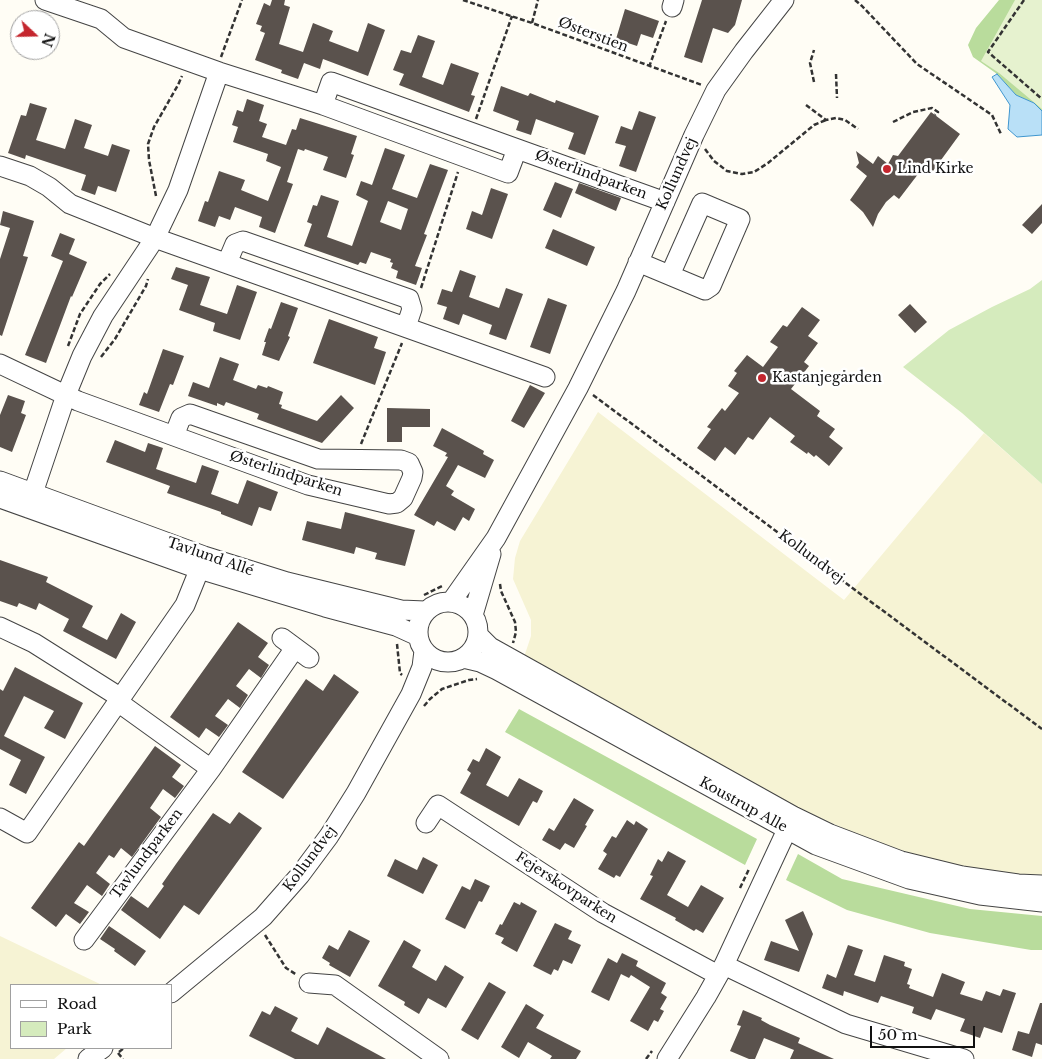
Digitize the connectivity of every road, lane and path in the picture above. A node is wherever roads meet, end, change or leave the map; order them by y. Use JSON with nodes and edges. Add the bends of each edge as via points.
{"nodes":[{"id":1,"x":46,"y":0,"type":"edge"},
{"id":2,"x":463,"y":0,"type":"edge"},
{"id":3,"x":538,"y":0,"type":"edge"},
{"id":4,"x":784,"y":0,"type":"edge"},
{"id":5,"x":855,"y":0,"type":"edge"},
{"id":6,"x":1024,"y":0,"type":"edge"},
{"id":7,"x":673,"y":4,"type":"edge"},
{"id":8,"x":512,"y":16,"type":"junction"},
{"id":9,"x":532,"y":23,"type":"junction"},
{"id":10,"x":814,"y":50,"type":"dead end"},
{"id":11,"x":649,"y":67,"type":"junction"},
{"id":12,"x":219,"y":72,"type":"junction"},
{"id":13,"x":836,"y":74,"type":"dead end"},
{"id":14,"x":814,"y":82,"type":"dead end"},
{"id":15,"x":716,"y":90,"type":"junction"},
{"id":16,"x":837,"y":98,"type":"dead end"},
{"id":17,"x":1042,"y":99,"type":"edge"},
{"id":18,"x":806,"y":104,"type":"dead end"},
{"id":19,"x":323,"y":105,"type":"junction"},
{"id":20,"x":935,"y":116,"type":"dead end"},
{"id":21,"x":826,"y":120,"type":"junction"},
{"id":22,"x":893,"y":122,"type":"dead end"},
{"id":23,"x":858,"y":130,"type":"dead end"},
{"id":24,"x":471,"y":133,"type":"junction"},
{"id":25,"x":1001,"y":134,"type":"dead end"},
{"id":26,"x":703,"y":147,"type":"dead end"},
{"id":27,"x":517,"y":149,"type":"junction"},
{"id":28,"x":464,"y":156,"type":"junction"},
{"id":29,"x":0,"y":166,"type":"edge"},
{"id":30,"x":667,"y":208,"type":"junction"},
{"id":31,"x":155,"y":238,"type":"junction"},
{"id":32,"x":638,"y":262,"type":"junction"},
{"id":33,"x":227,"y":263,"type":"junction"},
{"id":34,"x":670,"y":275,"type":"junction"},
{"id":35,"x":412,"y":309,"type":"junction"},
{"id":36,"x":406,"y":327,"type":"junction"},
{"id":37,"x":0,"y":364,"type":"edge"},
{"id":38,"x":545,"y":377,"type":"dead end"},
{"id":39,"x":578,"y":388,"type":"junction"},
{"id":40,"x":66,"y":396,"type":"junction"},
{"id":41,"x":174,"y":436,"type":"junction"},
{"id":42,"x":355,"y":459,"type":"junction"},
{"id":43,"x":0,"y":482,"type":"edge"},
{"id":44,"x":0,"y":498,"type":"edge"},
{"id":45,"x":30,"y":500,"type":"junction"},
{"id":46,"x":496,"y":538,"type":"junction"},
{"id":47,"x":202,"y":563,"type":"junction"},
{"id":48,"x":447,"y":594,"type":"junction"},
{"id":49,"x":423,"y":604,"type":"junction"},
{"id":50,"x":473,"y":615,"type":"junction"},
{"id":51,"x":0,"y":627,"type":"edge"},
{"id":52,"x":478,"y":635,"type":"junction"},
{"id":53,"x":421,"y":643,"type":"junction"},
{"id":54,"x":295,"y":648,"type":"dead end"},
{"id":55,"x":463,"y":658,"type":"junction"},
{"id":56,"x":444,"y":662,"type":"junction"},
{"id":57,"x":411,"y":694,"type":"junction"},
{"id":58,"x":119,"y":700,"type":"junction"},
{"id":59,"x":1042,"y":729,"type":"edge"},
{"id":60,"x":211,"y":769,"type":"junction"},
{"id":61,"x":0,"y":818,"type":"edge"},
{"id":62,"x":790,"y":822,"type":"junction"},
{"id":63,"x":426,"y":823,"type":"dead end"},
{"id":64,"x":751,"y":865,"type":"dead end"},
{"id":65,"x":1042,"y":885,"type":"edge"},
{"id":66,"x":740,"y":890,"type":"dead end"},
{"id":67,"x":1042,"y":902,"type":"edge"},
{"id":68,"x":264,"y":934,"type":"dead end"},
{"id":69,"x":84,"y":940,"type":"dead end"},
{"id":70,"x":721,"y":970,"type":"junction"},
{"id":71,"x":309,"y":983,"type":"joint"},
{"id":72,"x":172,"y":992,"type":"edge"},
{"id":73,"x":110,"y":1050,"type":"edge"},
{"id":74,"x":659,"y":1055,"type":"edge"},
{"id":75,"x":88,"y":1059,"type":"edge"},
{"id":76,"x":123,"y":1059,"type":"edge"},
{"id":77,"x":439,"y":1059,"type":"edge"},
{"id":78,"x":646,"y":1059,"type":"edge"},
{"id":79,"x":964,"y":1059,"type":"edge"}],
"edges":[{"from":1,"to":12,"type":"street","name":"Østerlindparken","via":[[101,19],[124,38]]},
{"from":2,"to":8,"type":"path","name":"Østerstien"},
{"from":3,"to":9,"type":"path"},
{"from":4,"to":15,"type":"street","name":"Kollundvej"},
{"from":5,"to":25,"type":"path","via":[[917,64],[992,115]]},
{"from":6,"to":17,"type":"path","via":[[988,52]]},
{"from":7,"to":11,"type":"path"},
{"from":8,"to":9,"type":"path","name":"Østerstien"},
{"from":8,"to":24,"type":"path"},
{"from":9,"to":11,"type":"path","name":"Østerstien"},
{"from":10,"to":14,"type":"path","via":[[810,63]]},
{"from":11,"to":15,"type":"path","name":"Østerstien"},
{"from":12,"to":19,"type":"street","name":"Østerlindparken"},
{"from":12,"to":31,"type":"street","via":[[178,190]]},
{"from":13,"to":16,"type":"path"},
{"from":15,"to":30,"type":"street","name":"Kollundvej","via":[[694,135]]},
{"from":18,"to":21,"type":"path"},
{"from":19,"to":24,"type":"street","name":"Østerlindparken","via":[[331,82]]},
{"from":19,"to":28,"type":"street","name":"Østerlindparken"},
{"from":20,"to":22,"type":"path","via":[[938,112],[932,108],[913,112]]},
{"from":21,"to":23,"type":"path","via":[[845,120]]},
{"from":21,"to":26,"type":"path","via":[[814,125],[754,172],[727,171]]},
{"from":24,"to":27,"type":"street","name":"Østerlindparken"},
{"from":27,"to":28,"type":"street","name":"Østerlindparken","via":[[508,173]]},
{"from":27,"to":30,"type":"street","name":"Østerlindparken"},
{"from":28,"to":35,"type":"path"},
{"from":29,"to":31,"type":"street","via":[[30,176],[70,204]]},
{"from":30,"to":32,"type":"street","name":"Kollundvej","via":[[653,246]]},
{"from":31,"to":33,"type":"street"},
{"from":31,"to":40,"type":"street","via":[[103,316]]},
{"from":32,"to":34,"type":"street"},
{"from":32,"to":39,"type":"street","name":"Kollundvej"},
{"from":33,"to":35,"type":"street","via":[[234,244],[243,241],[409,299]]},
{"from":33,"to":36,"type":"street"},
{"from":34,"to":34,"type":"street","via":[[705,290],[711,286],[740,219],[702,203]]},
{"from":35,"to":36,"type":"street"},
{"from":36,"to":38,"type":"street"},
{"from":36,"to":42,"type":"path","via":[[406,335]]},
{"from":37,"to":40,"type":"street","name":"Østerlindparken"},
{"from":39,"to":46,"type":"street","name":"Kollundvej"},
{"from":39,"to":59,"type":"path","name":"Kollundvej","via":[[604,403]]},
{"from":40,"to":41,"type":"street","name":"Østerlindparken"},
{"from":40,"to":45,"type":"street"},
{"from":41,"to":42,"type":"street","name":"Østerlindparken","via":[[181,418],[190,414],[318,459]]},
{"from":41,"to":42,"type":"street","name":"Østerlindparken","via":[[308,485],[389,504],[403,498],[412,478],[409,463]]},
{"from":43,"to":45,"type":"street","name":"Tavlund Allé"},
{"from":44,"to":45,"type":"street","name":"Tavlund Allé"},
{"from":45,"to":47,"type":"street","name":"Tavlund Allé"},
{"from":46,"to":48,"type":"street","name":"Kollundvej"},
{"from":46,"to":50,"type":"street","name":"Kollundvej"},
{"from":47,"to":49,"type":"street","name":"Tavlund Allé","via":[[401,610]]},
{"from":47,"to":53,"type":"street","name":"Tavlund Allé","via":[[325,607],[396,626]]},
{"from":47,"to":58,"type":"street","via":[[185,605]]},
{"from":48,"to":49,"type":"path"},
{"from":48,"to":49,"type":"street","via":[[437,604]]},
{"from":48,"to":50,"type":"street"},
{"from":49,"to":53,"type":"street","via":[[418,627]]},
{"from":50,"to":52,"type":"street"},
{"from":51,"to":58,"type":"street","via":[[34,642]]},
{"from":52,"to":55,"type":"street","via":[[470,652]]},
{"from":52,"to":62,"type":"street","name":"Koustrup Alle","via":[[490,647]]},
{"from":53,"to":56,"type":"street","via":[[433,658]]},
{"from":53,"to":57,"type":"street","name":"Kollundvej","via":[[422,667]]},
{"from":54,"to":60,"type":"street","name":"Tavlundparken"},
{"from":55,"to":56,"type":"street"},
{"from":55,"to":62,"type":"street","name":"Koustrup Alle","via":[[497,670]]},
{"from":56,"to":57,"type":"street","name":"Kollundvej"},
{"from":57,"to":72,"type":"street","name":"Kollundvej","via":[[356,793],[300,874],[263,917]]},
{"from":58,"to":60,"type":"street"},
{"from":58,"to":61,"type":"street","via":[[27,833]]},
{"from":60,"to":69,"type":"street","name":"Tavlundparken"},
{"from":62,"to":65,"type":"street","name":"Koustrup Alle","via":[[901,861],[962,876]]},
{"from":62,"to":67,"type":"street","name":"Koustrup Alle","via":[[816,845],[908,879],[980,895]]},
{"from":62,"to":70,"type":"street"},
{"from":63,"to":70,"type":"street","name":"Fejerskovparken","via":[[438,805],[603,913]]},
{"from":64,"to":66,"type":"path"},
{"from":68,"to":71,"type":"path","via":[[286,968]]},
{"from":70,"to":74,"type":"street"},
{"from":70,"to":79,"type":"street","name":"Fejerskovparken","via":[[846,1024]]},
{"from":71,"to":77,"type":"street","via":[[336,985]]},
{"from":73,"to":75,"type":"street"},
{"from":73,"to":76,"type":"path"},
{"from":74,"to":78,"type":"path"}]}
